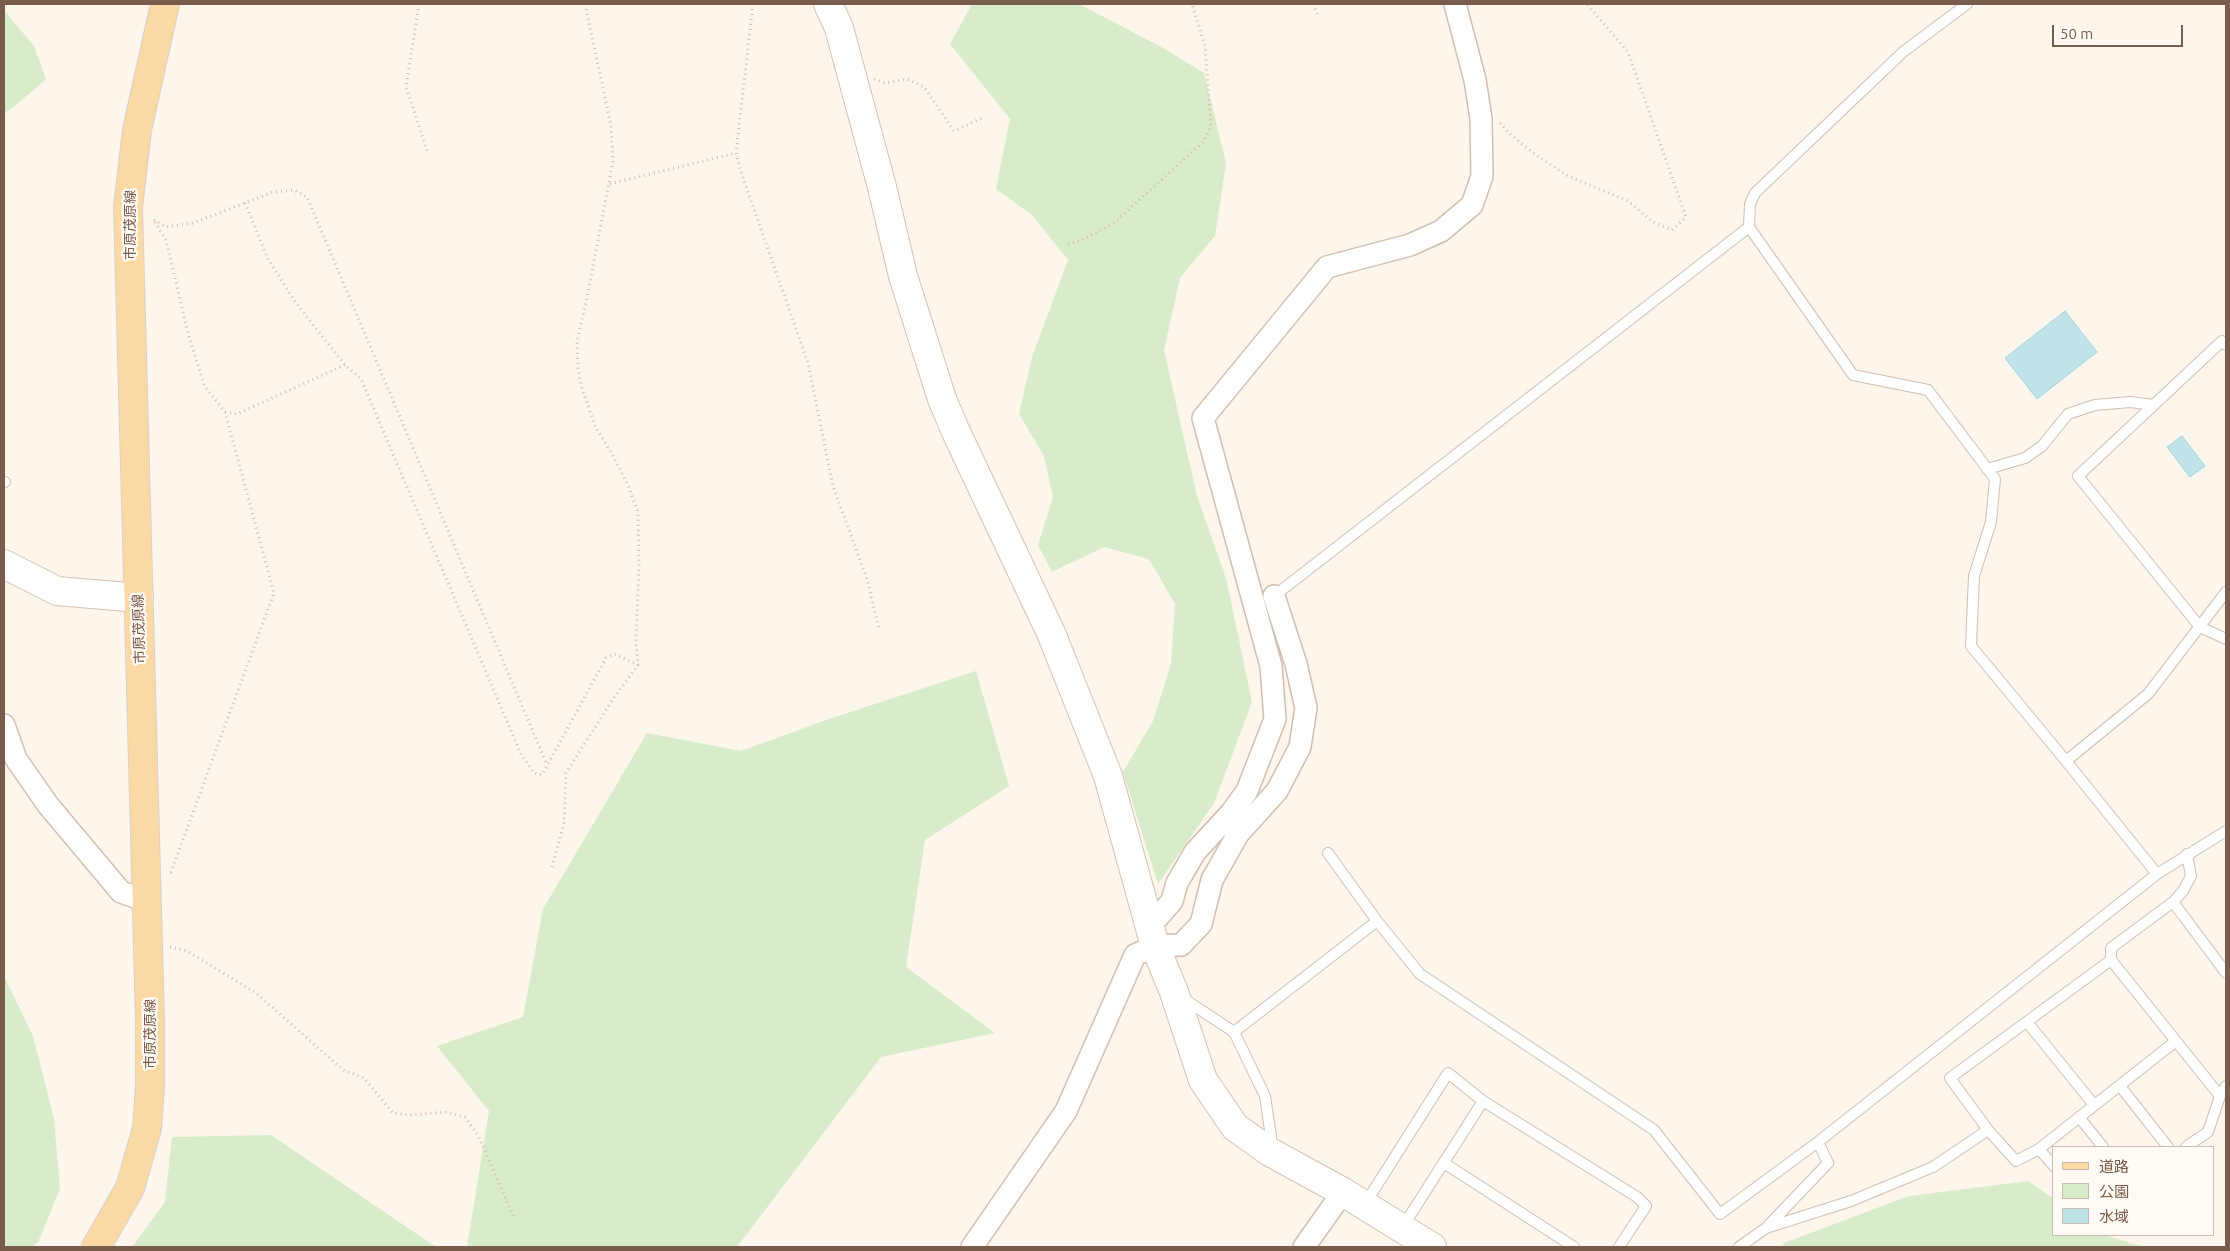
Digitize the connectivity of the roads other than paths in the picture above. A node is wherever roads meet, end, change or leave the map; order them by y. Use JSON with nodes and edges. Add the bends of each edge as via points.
{"nodes":[{"id":1,"x":165,"y":4,"type":"edge"},
{"id":2,"x":828,"y":4,"type":"edge"},
{"id":3,"x":1454,"y":4,"type":"edge"},
{"id":4,"x":1967,"y":4,"type":"edge"},
{"id":5,"x":1749,"y":227,"type":"junction"},
{"id":6,"x":2226,"y":345,"type":"edge"},
{"id":7,"x":2154,"y":405,"type":"junction"},
{"id":8,"x":1987,"y":469,"type":"junction"},
{"id":9,"x":4,"y":564,"type":"edge"},
{"id":10,"x":2226,"y":592,"type":"edge"},
{"id":11,"x":1274,"y":596,"type":"joint"},
{"id":12,"x":138,"y":598,"type":"junction"},
{"id":13,"x":2200,"y":627,"type":"junction"},
{"id":14,"x":2226,"y":639,"type":"edge"},
{"id":15,"x":4,"y":725,"type":"edge"},
{"id":16,"x":2066,"y":761,"type":"junction"},
{"id":17,"x":2226,"y":831,"type":"edge"},
{"id":18,"x":1328,"y":853,"type":"dead end"},
{"id":19,"x":2187,"y":854,"type":"junction"},
{"id":20,"x":2157,"y":874,"type":"junction"},
{"id":21,"x":147,"y":894,"type":"junction"},
{"id":22,"x":2173,"y":902,"type":"junction"},
{"id":23,"x":1377,"y":921,"type":"junction"},
{"id":24,"x":1153,"y":936,"type":"junction"},
{"id":25,"x":2111,"y":960,"type":"junction"},
{"id":26,"x":2226,"y":973,"type":"edge"},
{"id":27,"x":1174,"y":992,"type":"junction"},
{"id":28,"x":2027,"y":1022,"type":"junction"},
{"id":29,"x":1234,"y":1032,"type":"junction"},
{"id":30,"x":2176,"y":1041,"type":"junction"},
{"id":31,"x":2120,"y":1086,"type":"junction"},
{"id":32,"x":2226,"y":1086,"type":"edge"},
{"id":33,"x":2220,"y":1096,"type":"junction"},
{"id":34,"x":1483,"y":1101,"type":"junction"},
{"id":35,"x":2094,"y":1105,"type":"junction"},
{"id":36,"x":2079,"y":1118,"type":"junction"},
{"id":37,"x":1988,"y":1130,"type":"junction"},
{"id":38,"x":1818,"y":1142,"type":"junction"},
{"id":39,"x":2102,"y":1146,"type":"edge"},
{"id":40,"x":2167,"y":1146,"type":"edge"},
{"id":41,"x":2187,"y":1146,"type":"edge"},
{"id":42,"x":2039,"y":1148,"type":"junction"},
{"id":43,"x":1270,"y":1152,"type":"junction"},
{"id":44,"x":1444,"y":1163,"type":"junction"},
{"id":45,"x":2052,"y":1164,"type":"edge"},
{"id":46,"x":1354,"y":1199,"type":"junction"},
{"id":47,"x":1402,"y":1228,"type":"junction"},
{"id":48,"x":1766,"y":1228,"type":"junction"},
{"id":49,"x":96,"y":1247,"type":"edge"},
{"id":50,"x":972,"y":1247,"type":"edge"},
{"id":51,"x":1304,"y":1247,"type":"edge"},
{"id":52,"x":1432,"y":1247,"type":"edge"},
{"id":53,"x":1574,"y":1247,"type":"edge"},
{"id":54,"x":1619,"y":1247,"type":"edge"},
{"id":55,"x":1739,"y":1247,"type":"edge"}],
"edges":[{"from":1,"to":12,"type":"main road","name":"市原茂原線","via":[[137,130],[128,207]]},
{"from":2,"to":24,"type":"street","via":[[839,28],[882,187],[902,276],[942,399],[1051,634],[1108,776]]},
{"from":3,"to":24,"type":"street","via":[[1475,80],[1481,119],[1482,176],[1472,205],[1442,231],[1418,242],[1327,267],[1203,418],[1271,666],[1275,719],[1247,791],[1195,852]]},
{"from":4,"to":5,"type":"lane","via":[[1903,52],[1755,193],[1750,204]]},
{"from":5,"to":8,"type":"lane","via":[[1853,375],[1928,390]]},
{"from":5,"to":11,"type":"lane"},
{"from":6,"to":7,"type":"lane","via":[[2222,342]]},
{"from":7,"to":8,"type":"lane","via":[[2130,402],[2096,405],[2068,414],[2042,446],[2025,458]]},
{"from":7,"to":13,"type":"lane","via":[[2078,476]]},
{"from":8,"to":16,"type":"lane","via":[[1995,479],[1992,522],[1974,576],[1972,646]]},
{"from":9,"to":12,"type":"street","via":[[57,590]]},
{"from":10,"to":13,"type":"lane"},
{"from":11,"to":24,"type":"street","via":[[1306,708],[1300,747],[1277,791],[1238,834],[1212,880],[1201,924],[1181,945]]},
{"from":12,"to":21,"type":"main road","name":"市原茂原線"},
{"from":13,"to":14,"type":"lane"},
{"from":13,"to":16,"type":"lane","via":[[2148,694]]},
{"from":15,"to":21,"type":"street","via":[[16,759],[48,805],[121,892]]},
{"from":16,"to":20,"type":"lane"},
{"from":17,"to":19,"type":"lane"},
{"from":18,"to":23,"type":"lane"},
{"from":19,"to":20,"type":"lane"},
{"from":19,"to":22,"type":"lane","via":[[2191,876]]},
{"from":20,"to":38,"type":"lane"},
{"from":21,"to":49,"type":"main road","name":"市原茂原線","via":[[150,1087],[146,1128],[130,1188]]},
{"from":22,"to":25,"type":"lane","via":[[2111,948]]},
{"from":22,"to":26,"type":"lane"},
{"from":23,"to":29,"type":"lane"},
{"from":23,"to":38,"type":"lane","via":[[1420,974],[1654,1130],[1720,1214]]},
{"from":24,"to":27,"type":"street"},
{"from":24,"to":50,"type":"street","via":[[1135,955],[1066,1111]]},
{"from":25,"to":28,"type":"lane"},
{"from":25,"to":30,"type":"lane"},
{"from":27,"to":29,"type":"lane"},
{"from":27,"to":43,"type":"street","via":[[1203,1080],[1235,1127]]},
{"from":28,"to":35,"type":"lane"},
{"from":28,"to":37,"type":"lane","via":[[1950,1078]]},
{"from":29,"to":43,"type":"lane","via":[[1265,1096]]},
{"from":30,"to":31,"type":"lane"},
{"from":30,"to":33,"type":"lane"},
{"from":31,"to":35,"type":"lane"},
{"from":31,"to":40,"type":"lane"},
{"from":32,"to":33,"type":"lane"},
{"from":33,"to":41,"type":"lane","via":[[2208,1132]]},
{"from":34,"to":44,"type":"lane"},
{"from":34,"to":46,"type":"lane","via":[[1448,1073]]},
{"from":34,"to":54,"type":"lane","via":[[1637,1197],[1646,1206]]},
{"from":35,"to":36,"type":"lane"},
{"from":36,"to":39,"type":"lane"},
{"from":36,"to":42,"type":"lane"},
{"from":37,"to":42,"type":"lane","via":[[2016,1162]]},
{"from":37,"to":48,"type":"lane","via":[[1933,1167],[1851,1201]]},
{"from":38,"to":48,"type":"lane","via":[[1828,1163]]},
{"from":42,"to":45,"type":"lane"},
{"from":43,"to":46,"type":"street"},
{"from":44,"to":47,"type":"lane"},
{"from":44,"to":53,"type":"lane"},
{"from":46,"to":47,"type":"street"},
{"from":46,"to":51,"type":"street"},
{"from":47,"to":52,"type":"street"},
{"from":48,"to":55,"type":"lane"}]}
